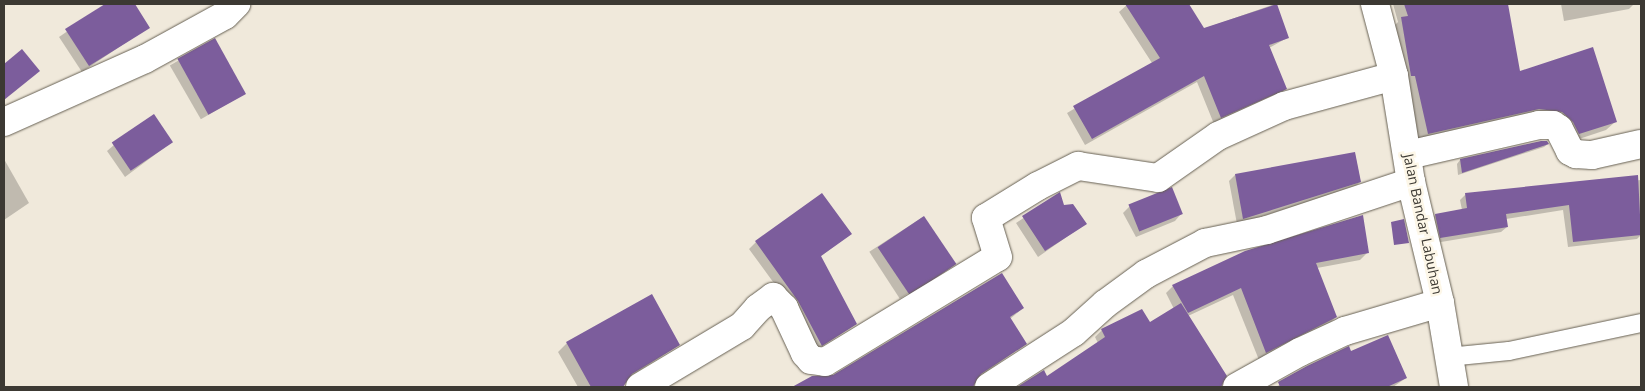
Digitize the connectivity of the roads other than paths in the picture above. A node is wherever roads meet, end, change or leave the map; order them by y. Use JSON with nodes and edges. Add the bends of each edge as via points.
{"nodes":[{"id":1,"x":236,"y":4,"type":"edge"},
{"id":2,"x":1375,"y":4,"type":"edge"},
{"id":3,"x":1394,"y":76,"type":"junction"},
{"id":4,"x":4,"y":122,"type":"edge"},
{"id":5,"x":1641,"y":144,"type":"edge"},
{"id":6,"x":1408,"y":155,"type":"junction"},
{"id":7,"x":1411,"y":182,"type":"junction"},
{"id":8,"x":1440,"y":303,"type":"junction"},
{"id":9,"x":1641,"y":323,"type":"edge"},
{"id":10,"x":1448,"y":357,"type":"junction"},
{"id":11,"x":640,"y":387,"type":"edge"},
{"id":12,"x":989,"y":387,"type":"edge"},
{"id":13,"x":1237,"y":387,"type":"edge"},
{"id":14,"x":1454,"y":387,"type":"edge"}],
"edges":[{"from":1,"to":4,"type":"street","via":[[225,15],[145,59]]},
{"from":2,"to":3,"type":"street","name":"Jalan Bandar Labuhan"},
{"from":3,"to":6,"type":"street","name":"Jalan Bandar Labuhan"},
{"from":3,"to":11,"type":"street","via":[[1284,106],[1218,136],[1158,178],[1078,166],[1038,186],[986,218],[998,256],[825,362],[811,360],[805,353],[784,308],[773,297],[742,326]]},
{"from":5,"to":6,"type":"street","via":[[1576,154],[1570,151],[1559,129],[1553,125],[1539,125]]},
{"from":6,"to":7,"type":"street","name":"Jalan Bandar Labuhan"},
{"from":7,"to":8,"type":"street","name":"Jalan Bandar Labuhan"},
{"from":7,"to":12,"type":"street","via":[[1268,230],[1205,243],[1146,274],[1074,332]]},
{"from":8,"to":10,"type":"street","name":"Jalan Bandar Labuhan"},
{"from":8,"to":13,"type":"street","via":[[1345,331]]},
{"from":9,"to":10,"type":"lane","via":[[1509,351]]},
{"from":10,"to":14,"type":"street","name":"Jalan Bandar Labuhan"}]}
